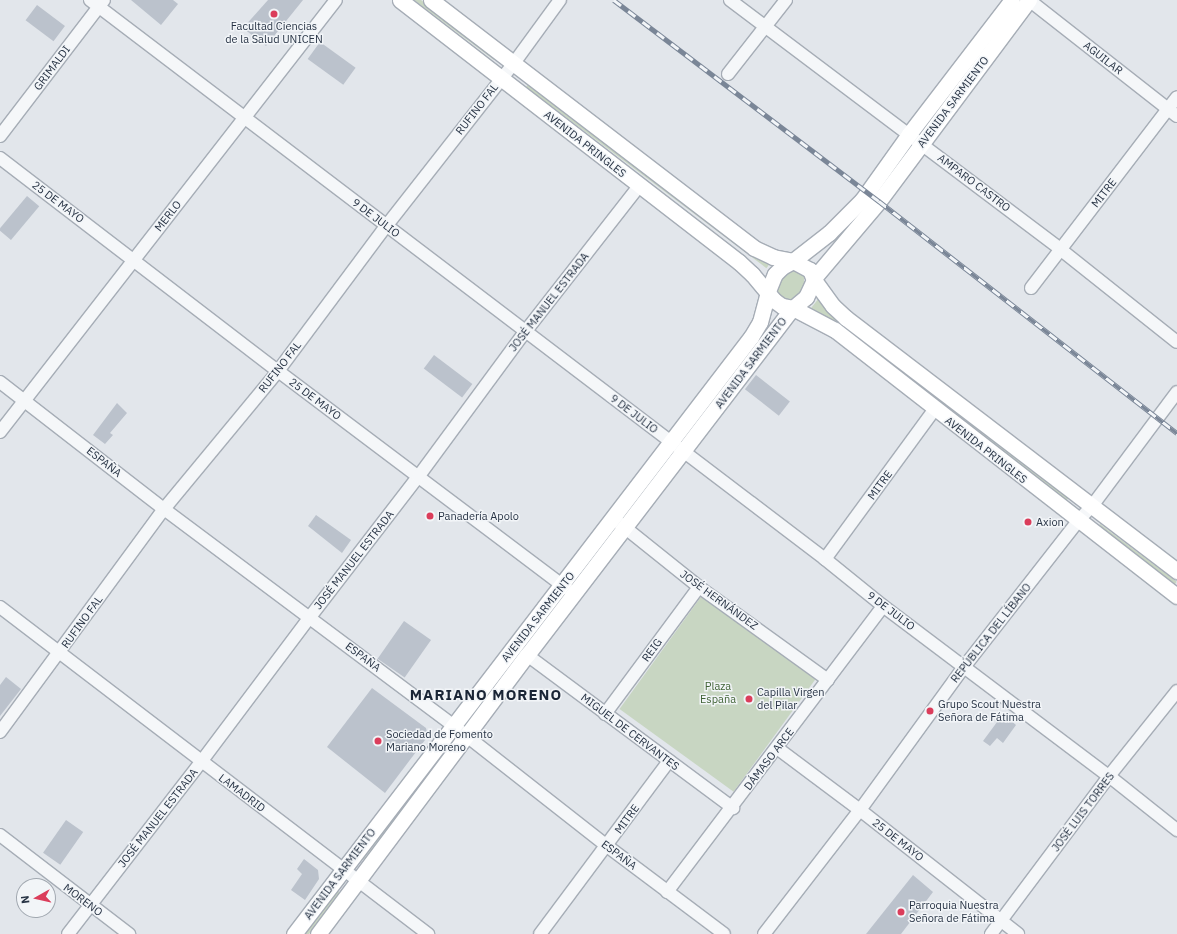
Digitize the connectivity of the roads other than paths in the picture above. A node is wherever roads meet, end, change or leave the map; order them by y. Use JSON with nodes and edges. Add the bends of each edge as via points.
{"nodes":[{"id":1,"x":336,"y":0,"type":"edge"},
{"id":2,"x":400,"y":0,"type":"edge"},
{"id":3,"x":431,"y":0,"type":"edge"},
{"id":4,"x":560,"y":0,"type":"edge"},
{"id":5,"x":730,"y":0,"type":"edge"},
{"id":6,"x":786,"y":0,"type":"edge"},
{"id":7,"x":1012,"y":0,"type":"edge"},
{"id":8,"x":1029,"y":0,"type":"edge"},
{"id":9,"x":97,"y":2,"type":"edge"},
{"id":10,"x":764,"y":27,"type":"junction"},
{"id":11,"x":514,"y":63,"type":"junction"},
{"id":12,"x":728,"y":74,"type":"dead end"},
{"id":13,"x":501,"y":79,"type":"junction"},
{"id":14,"x":1177,"y":98,"type":"edge"},
{"id":15,"x":1172,"y":113,"type":"edge"},
{"id":16,"x":243,"y":118,"type":"junction"},
{"id":17,"x":909,"y":134,"type":"junction"},
{"id":18,"x":0,"y":136,"type":"edge"},
{"id":19,"x":922,"y":144,"type":"junction"},
{"id":20,"x":0,"y":158,"type":"edge"},
{"id":21,"x":639,"y":186,"type":"junction"},
{"id":22,"x":387,"y":226,"type":"junction"},
{"id":23,"x":1060,"y":249,"type":"junction"},
{"id":24,"x":134,"y":260,"type":"junction"},
{"id":25,"x":793,"y":261,"type":"junction"},
{"id":26,"x":814,"y":279,"type":"junction"},
{"id":27,"x":1031,"y":288,"type":"dead end"},
{"id":28,"x":768,"y":292,"type":"junction"},
{"id":29,"x":792,"y":308,"type":"junction"},
{"id":30,"x":525,"y":332,"type":"junction"},
{"id":31,"x":1177,"y":342,"type":"edge"},
{"id":32,"x":278,"y":371,"type":"junction"},
{"id":33,"x":0,"y":382,"type":"edge"},
{"id":34,"x":1177,"y":392,"type":"edge"},
{"id":35,"x":24,"y":400,"type":"junction"},
{"id":36,"x":934,"y":410,"type":"junction"},
{"id":37,"x":0,"y":432,"type":"edge"},
{"id":38,"x":670,"y":442,"type":"junction"},
{"id":39,"x":683,"y":452,"type":"junction"},
{"id":40,"x":418,"y":477,"type":"junction"},
{"id":41,"x":1092,"y":506,"type":"junction"},
{"id":42,"x":164,"y":509,"type":"junction"},
{"id":43,"x":612,"y":518,"type":"junction"},
{"id":44,"x":1078,"y":521,"type":"junction"},
{"id":45,"x":625,"y":528,"type":"junction"},
{"id":46,"x":825,"y":559,"type":"junction"},
{"id":47,"x":1177,"y":572,"type":"edge"},
{"id":48,"x":699,"y":587,"type":"junction"},
{"id":49,"x":568,"y":590,"type":"junction"},
{"id":50,"x":1177,"y":596,"type":"edge"},
{"id":51,"x":883,"y":606,"type":"junction"},
{"id":52,"x":0,"y":607,"type":"edge"},
{"id":53,"x":310,"y":617,"type":"junction"},
{"id":54,"x":60,"y":652,"type":"junction"},
{"id":55,"x":527,"y":655,"type":"junction"},
{"id":56,"x":964,"y":667,"type":"junction"},
{"id":57,"x":828,"y":680,"type":"junction"},
{"id":58,"x":1177,"y":691,"type":"edge"},
{"id":59,"x":606,"y":714,"type":"junction"},
{"id":60,"x":454,"y":726,"type":"junction"},
{"id":61,"x":0,"y":732,"type":"edge"},
{"id":62,"x":466,"y":736,"type":"junction"},
{"id":63,"x":777,"y":748,"type":"junction"},
{"id":64,"x":669,"y":761,"type":"junction"},
{"id":65,"x":201,"y":762,"type":"junction"},
{"id":66,"x":1109,"y":776,"type":"junction"},
{"id":67,"x":732,"y":808,"type":"junction"},
{"id":68,"x":860,"y":810,"type":"junction"},
{"id":69,"x":1177,"y":830,"type":"edge"},
{"id":70,"x":0,"y":835,"type":"edge"},
{"id":71,"x":607,"y":846,"type":"junction"},
{"id":72,"x":344,"y":869,"type":"junction"},
{"id":73,"x":360,"y":881,"type":"junction"},
{"id":74,"x":668,"y":892,"type":"junction"},
{"id":75,"x":90,"y":906,"type":"junction"},
{"id":76,"x":1001,"y":921,"type":"junction"},
{"id":77,"x":68,"y":934,"type":"edge"},
{"id":78,"x":130,"y":934,"type":"edge"},
{"id":79,"x":294,"y":934,"type":"edge"},
{"id":80,"x":318,"y":934,"type":"edge"},
{"id":81,"x":428,"y":934,"type":"edge"},
{"id":82,"x":540,"y":934,"type":"edge"},
{"id":83,"x":724,"y":934,"type":"edge"},
{"id":84,"x":764,"y":934,"type":"edge"},
{"id":85,"x":991,"y":934,"type":"edge"},
{"id":86,"x":1018,"y":934,"type":"edge"}],
"edges":[{"from":1,"to":16,"type":"street","name":"MERLO"},
{"from":2,"to":13,"type":"main road","name":"AVENIDA PRINGLES"},
{"from":3,"to":11,"type":"main road","name":"AVENIDA PRINGLES"},
{"from":4,"to":11,"type":"street","name":"RUFINO FAL"},
{"from":5,"to":10,"type":"street","name":"AMPARO CASTRO"},
{"from":6,"to":10,"type":"street"},
{"from":7,"to":17,"type":"main road","name":"AVENIDA SARMIENTO"},
{"from":8,"to":15,"type":"street","name":"AGUILAR"},
{"from":8,"to":19,"type":"main road","name":"AVENIDA SARMIENTO"},
{"from":9,"to":16,"type":"street","name":"9 DE JULIO"},
{"from":9,"to":18,"type":"street","name":"GRIMALDI"},
{"from":10,"to":12,"type":"street"},
{"from":10,"to":17,"type":"street","name":"AMPARO CASTRO"},
{"from":11,"to":13,"type":"street","name":"RUFINO FAL"},
{"from":11,"to":25,"type":"main road","name":"AVENIDA PRINGLES","via":[[754,248],[773,257]]},
{"from":13,"to":21,"type":"main road","name":"AVENIDA PRINGLES"},
{"from":13,"to":22,"type":"street","name":"RUFINO FAL"},
{"from":14,"to":15,"type":"street","name":"MITRE"},
{"from":15,"to":23,"type":"street","name":"MITRE"},
{"from":16,"to":22,"type":"street","name":"9 DE JULIO"},
{"from":16,"to":24,"type":"street","name":"MERLO"},
{"from":17,"to":19,"type":"street","name":"AMPARO CASTRO"},
{"from":17,"to":25,"type":"main road","name":"AVENIDA SARMIENTO","via":[[862,200],[829,233]]},
{"from":19,"to":23,"type":"street","name":"AMPARO CASTRO"},
{"from":19,"to":26,"type":"main road","name":"AVENIDA SARMIENTO","via":[[879,201]]},
{"from":20,"to":24,"type":"street","name":"25 DE MAYO"},
{"from":21,"to":28,"type":"main road","name":"AVENIDA PRINGLES","via":[[739,262]]},
{"from":21,"to":30,"type":"street","name":"JOSÉ MANUEL ESTRADA"},
{"from":22,"to":30,"type":"street","name":"9 DE JULIO"},
{"from":22,"to":32,"type":"street","name":"RUFINO FAL"},
{"from":23,"to":27,"type":"street","name":"MITRE"},
{"from":23,"to":31,"type":"street","name":"AMPARO CASTRO"},
{"from":24,"to":32,"type":"street","name":"25 DE MAYO"},
{"from":24,"to":35,"type":"street","name":"MERLO"},
{"from":25,"to":26,"type":"main road","via":[[810,270]]},
{"from":25,"to":28,"type":"main road","via":[[775,274]]},
{"from":26,"to":29,"type":"main road","via":[[806,297]]},
{"from":26,"to":41,"type":"main road","name":"AVENIDA PRINGLES","via":[[832,306],[846,318]]},
{"from":28,"to":29,"type":"main road","via":[[775,302]]},
{"from":28,"to":38,"type":"main road","name":"AVENIDA SARMIENTO","via":[[760,322],[751,338]]},
{"from":29,"to":36,"type":"main road","name":"AVENIDA PRINGLES","via":[[834,330]]},
{"from":29,"to":39,"type":"main road","name":"AVENIDA SARMIENTO"},
{"from":30,"to":38,"type":"street","name":"9 DE JULIO"},
{"from":30,"to":40,"type":"street","name":"JOSÉ MANUEL ESTRADA"},
{"from":32,"to":40,"type":"street","name":"25 DE MAYO"},
{"from":32,"to":42,"type":"street","name":"RUFINO FAL"},
{"from":33,"to":35,"type":"street","name":"ESPAÑA"},
{"from":34,"to":41,"type":"street","name":"REPÚBLICA DEL LÍBANO"},
{"from":35,"to":37,"type":"street","name":"MERLO"},
{"from":35,"to":42,"type":"street","name":"ESPAÑA"},
{"from":36,"to":44,"type":"main road","name":"AVENIDA PRINGLES"},
{"from":36,"to":46,"type":"street","name":"MITRE"},
{"from":38,"to":39,"type":"street","name":"9 DE JULIO"},
{"from":38,"to":43,"type":"main road","name":"AVENIDA SARMIENTO"},
{"from":39,"to":45,"type":"main road","name":"AVENIDA SARMIENTO"},
{"from":39,"to":46,"type":"street","name":"9 DE JULIO"},
{"from":40,"to":49,"type":"street","name":"25 DE MAYO"},
{"from":40,"to":53,"type":"street","name":"JOSÉ MANUEL ESTRADA"},
{"from":41,"to":44,"type":"street","name":"REPÚBLICA DEL LÍBANO"},
{"from":41,"to":47,"type":"main road","name":"AVENIDA PRINGLES"},
{"from":42,"to":53,"type":"street","name":"ESPAÑA"},
{"from":42,"to":54,"type":"street","name":"RUFINO FAL"},
{"from":43,"to":45,"type":"street","name":"JOSÉ HERNÁNDEZ"},
{"from":43,"to":49,"type":"main road","name":"AVENIDA SARMIENTO"},
{"from":44,"to":50,"type":"main road","name":"AVENIDA PRINGLES"},
{"from":44,"to":56,"type":"street","name":"REPÚBLICA DEL LÍBANO"},
{"from":45,"to":48,"type":"street","name":"JOSÉ HERNÁNDEZ"},
{"from":45,"to":49,"type":"main road","name":"AVENIDA SARMIENTO"},
{"from":46,"to":51,"type":"street","name":"9 DE JULIO"},
{"from":48,"to":57,"type":"street","name":"JOSÉ HERNÁNDEZ"},
{"from":48,"to":59,"type":"street","name":"REIG"},
{"from":49,"to":55,"type":"main road","name":"AVENIDA SARMIENTO"},
{"from":49,"to":60,"type":"main road","name":"AVENIDA SARMIENTO"},
{"from":51,"to":56,"type":"street","name":"9 DE JULIO"},
{"from":51,"to":57,"type":"street","name":"DÁMASO ARCE"},
{"from":52,"to":54,"type":"street","name":"LAMADRID"},
{"from":53,"to":60,"type":"street","name":"ESPAÑA"},
{"from":53,"to":65,"type":"street","name":"JOSÉ MANUEL ESTRADA"},
{"from":54,"to":61,"type":"street","name":"RUFINO FAL"},
{"from":54,"to":65,"type":"street","name":"LAMADRID"},
{"from":55,"to":59,"type":"street","name":"MIGUEL DE CERVANTES"},
{"from":55,"to":62,"type":"main road","name":"AVENIDA SARMIENTO"},
{"from":56,"to":66,"type":"street","name":"9 DE JULIO"},
{"from":56,"to":68,"type":"street","name":"REPÚBLICA DEL LÍBANO"},
{"from":57,"to":63,"type":"street","name":"DÁMASO ARCE"},
{"from":58,"to":66,"type":"street","name":"JOSÉ LUIS TORRES"},
{"from":59,"to":64,"type":"street","name":"MIGUEL DE CERVANTES"},
{"from":60,"to":62,"type":"street","name":"ESPAÑA"},
{"from":60,"to":72,"type":"main road","name":"AVENIDA SARMIENTO"},
{"from":62,"to":71,"type":"street","name":"ESPAÑA"},
{"from":62,"to":73,"type":"main road","name":"AVENIDA SARMIENTO"},
{"from":63,"to":67,"type":"street","name":"DÁMASO ARCE"},
{"from":63,"to":68,"type":"street","name":"25 DE MAYO"},
{"from":64,"to":67,"type":"street","name":"MIGUEL DE CERVANTES"},
{"from":64,"to":71,"type":"street","name":"MITRE"},
{"from":65,"to":72,"type":"street","name":"LAMADRID"},
{"from":65,"to":75,"type":"street","name":"JOSÉ MANUEL ESTRADA"},
{"from":66,"to":69,"type":"street","name":"9 DE JULIO"},
{"from":66,"to":76,"type":"street","name":"JOSÉ LUIS TORRES"},
{"from":67,"to":74,"type":"street","name":"DÁMASO ARCE"},
{"from":68,"to":76,"type":"street","name":"25 DE MAYO"},
{"from":68,"to":84,"type":"street","name":"REPÚBLICA DEL LÍBANO"},
{"from":70,"to":75,"type":"street","name":"MORENO"},
{"from":71,"to":74,"type":"street","name":"ESPAÑA"},
{"from":71,"to":82,"type":"street","name":"MITRE"},
{"from":72,"to":73,"type":"street","name":"LAMADRID"},
{"from":72,"to":79,"type":"main road","name":"AVENIDA SARMIENTO"},
{"from":73,"to":80,"type":"main road","name":"AVENIDA SARMIENTO"},
{"from":73,"to":81,"type":"street","name":"LAMADRID"},
{"from":74,"to":83,"type":"street","name":"ESPAÑA"},
{"from":75,"to":77,"type":"street","name":"JOSÉ MANUEL ESTRADA"},
{"from":75,"to":78,"type":"street","name":"MORENO"},
{"from":76,"to":85,"type":"street","name":"JOSÉ LUIS TORRES"},
{"from":76,"to":86,"type":"street","name":"25 DE MAYO"}]}
